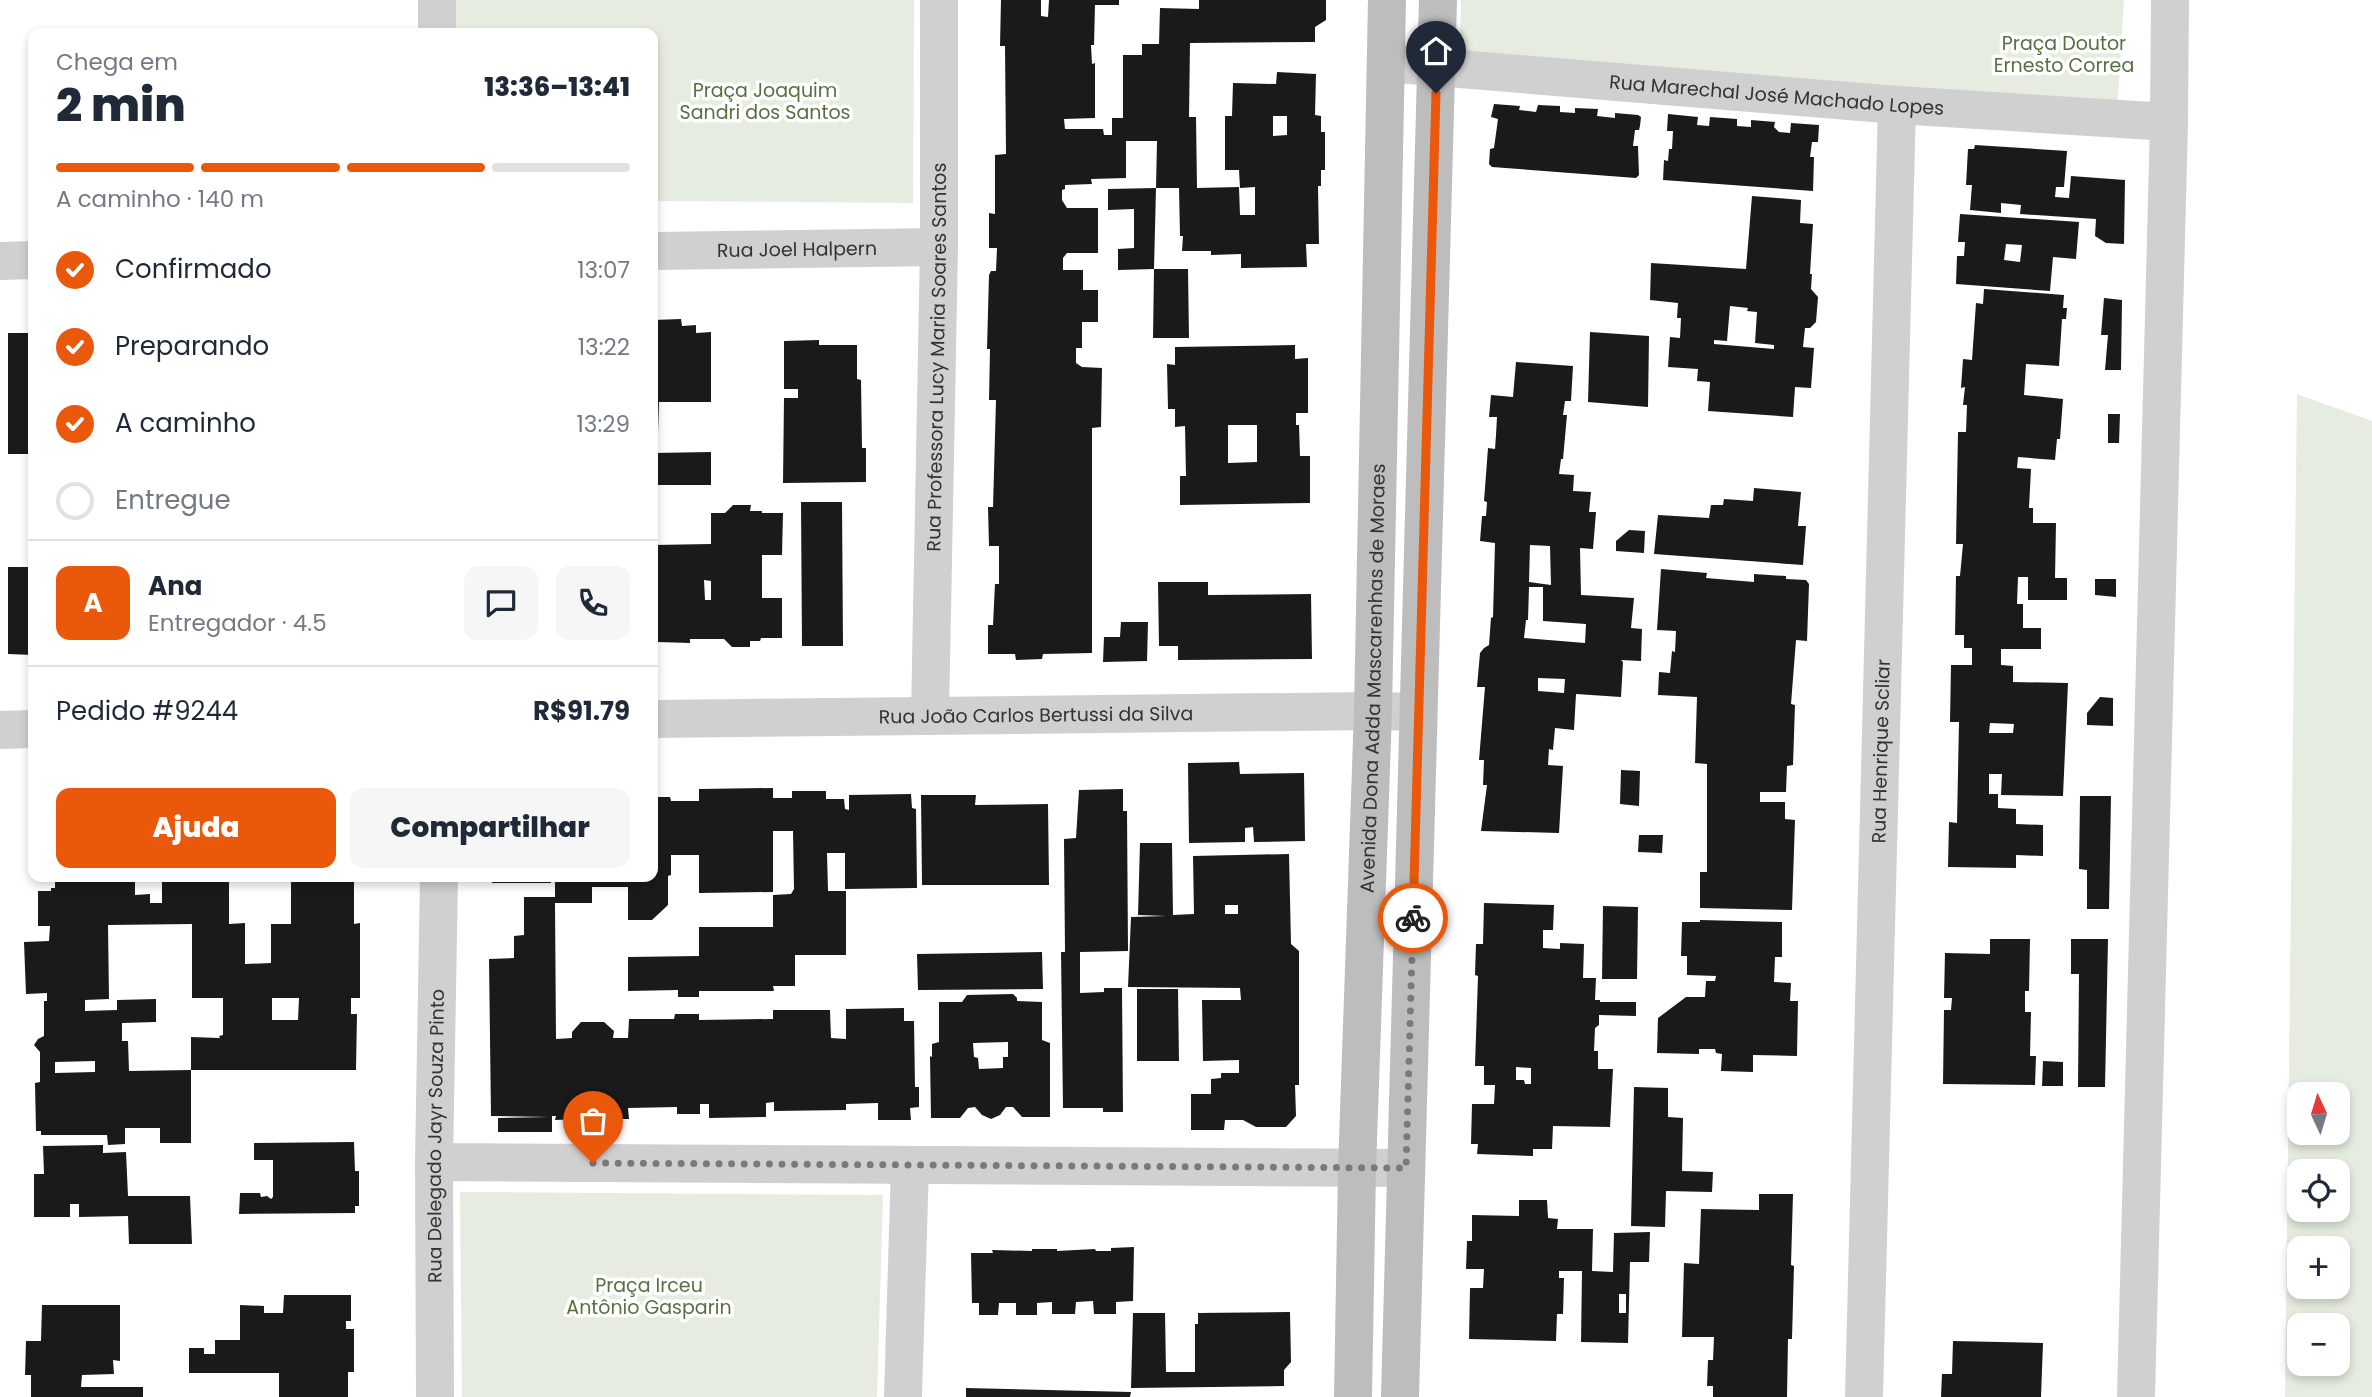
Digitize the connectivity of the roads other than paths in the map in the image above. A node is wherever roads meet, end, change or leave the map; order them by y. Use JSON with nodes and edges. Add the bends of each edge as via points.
{"nodes":[{"id":1,"x":437,"y":0,"type":"edge"},
{"id":2,"x":939,"y":0,"type":"edge"},
{"id":3,"x":1387,"y":0,"type":"edge"},
{"id":4,"x":1438,"y":0,"type":"edge"},
{"id":5,"x":2170,"y":0,"type":"edge"},
{"id":6,"x":437,"y":28,"type":"edge"},
{"id":7,"x":1386,"y":63,"type":"junction"},
{"id":8,"x":1436,"y":66,"type":"junction"},
{"id":9,"x":1897,"y":105,"type":"junction"},
{"id":10,"x":2169,"y":122,"type":"junction"},
{"id":11,"x":939,"y":247,"type":"junction"},
{"id":12,"x":658,"y":251,"type":"edge"},
{"id":13,"x":28,"y":260,"type":"edge"},
{"id":14,"x":0,"y":261,"type":"edge"},
{"id":15,"x":1373,"y":711,"type":"junction"},
{"id":16,"x":1418,"y":712,"type":"junction"},
{"id":17,"x":930,"y":716,"type":"junction"},
{"id":18,"x":658,"y":719,"type":"edge"},
{"id":19,"x":28,"y":729,"type":"edge"},
{"id":20,"x":0,"y":730,"type":"edge"},
{"id":21,"x":439,"y":882,"type":"edge"},
{"id":22,"x":434,"y":1162,"type":"junction"},
{"id":23,"x":910,"y":1166,"type":"junction"},
{"id":24,"x":1357,"y":1168,"type":"junction"},
{"id":25,"x":1406,"y":1168,"type":"junction"},
{"id":26,"x":435,"y":1397,"type":"edge"},
{"id":27,"x":903,"y":1397,"type":"edge"},
{"id":28,"x":1353,"y":1397,"type":"edge"},
{"id":29,"x":1400,"y":1397,"type":"edge"},
{"id":30,"x":1864,"y":1397,"type":"edge"},
{"id":31,"x":2136,"y":1397,"type":"edge"}],
"edges":[{"from":1,"to":6,"type":"street"},
{"from":2,"to":11,"type":"street","name":"Rua Professora Lucy Maria Soares Santos"},
{"from":3,"to":7,"type":"main road","name":"Avenida Dona Adda Mascarenhas de Moraes"},
{"from":4,"to":8,"type":"main road"},
{"from":5,"to":10,"type":"street"},
{"from":7,"to":8,"type":"street","name":"Rua Marechal José Machado Lopes"},
{"from":7,"to":15,"type":"main road","name":"Avenida Dona Adda Mascarenhas de Moraes"},
{"from":8,"to":9,"type":"street","name":"Rua Marechal José Machado Lopes"},
{"from":8,"to":16,"type":"main road"},
{"from":9,"to":10,"type":"street","name":"Rua Marechal José Machado Lopes"},
{"from":9,"to":30,"type":"street","name":"Rua Henrique Scliar"},
{"from":10,"to":31,"type":"street"},
{"from":11,"to":12,"type":"street","name":"Rua Joel Halpern"},
{"from":11,"to":17,"type":"street","name":"Rua Professora Lucy Maria Soares Santos"},
{"from":13,"to":14,"type":"street"},
{"from":15,"to":16,"type":"street","name":"Rua João Carlos Bertussi da Silva"},
{"from":15,"to":17,"type":"street","name":"Rua João Carlos Bertussi da Silva"},
{"from":15,"to":24,"type":"main road","name":"Avenida Dona Adda Mascarenhas de Moraes"},
{"from":16,"to":25,"type":"main road"},
{"from":17,"to":18,"type":"street","name":"Rua João Carlos Bertussi da Silva"},
{"from":19,"to":20,"type":"street"},
{"from":21,"to":22,"type":"street","name":"Rua Delegado Jayr Souza Pinto"},
{"from":22,"to":23,"type":"street"},
{"from":22,"to":26,"type":"street","name":"Rua Delegado Jayr Souza Pinto"},
{"from":23,"to":24,"type":"street"},
{"from":23,"to":27,"type":"street"},
{"from":24,"to":25,"type":"street"},
{"from":24,"to":28,"type":"main road","name":"Avenida Dona Adda Mascarenhas de Moraes"},
{"from":25,"to":29,"type":"main road"}]}
